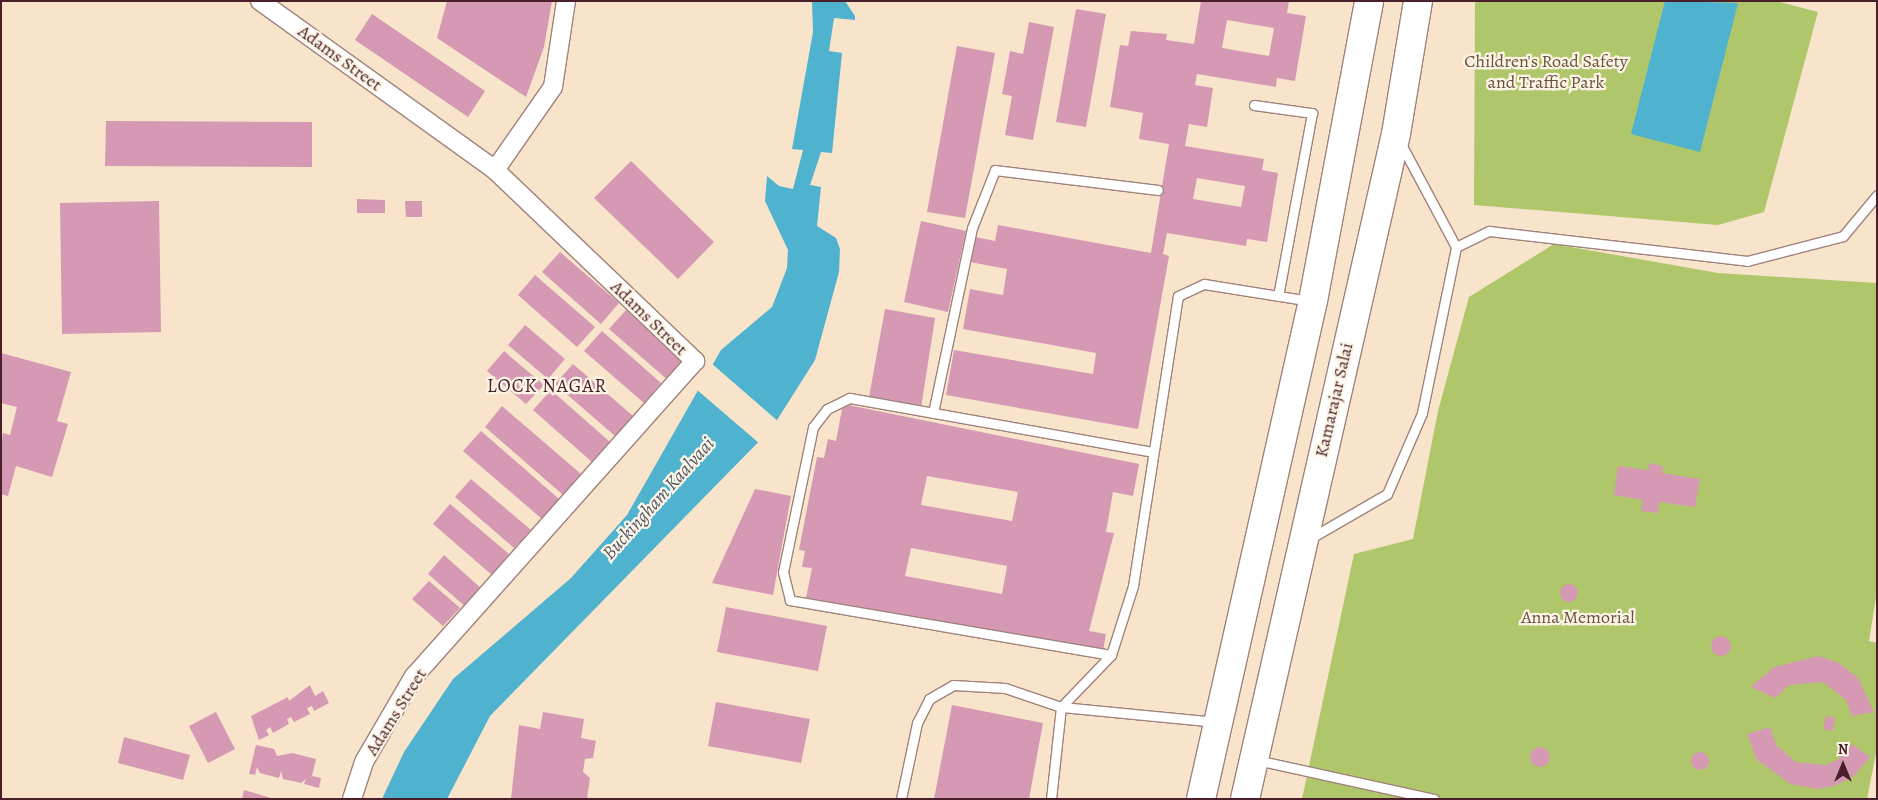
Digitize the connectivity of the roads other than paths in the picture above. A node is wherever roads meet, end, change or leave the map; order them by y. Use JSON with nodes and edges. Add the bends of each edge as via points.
{"nodes":[{"id":1,"x":260,"y":1,"type":"edge"},
{"id":2,"x":566,"y":1,"type":"edge"},
{"id":3,"x":1370,"y":1,"type":"edge"},
{"id":4,"x":1418,"y":1,"type":"edge"},
{"id":5,"x":1254,"y":106,"type":"dead end"},
{"id":6,"x":1396,"y":134,"type":"junction"},
{"id":7,"x":495,"y":170,"type":"junction"},
{"id":8,"x":1158,"y":190,"type":"dead end"},
{"id":9,"x":1877,"y":194,"type":"edge"},
{"id":10,"x":1456,"y":247,"type":"junction"},
{"id":11,"x":1278,"y":296,"type":"junction"},
{"id":12,"x":1313,"y":301,"type":"junction"},
{"id":13,"x":933,"y":413,"type":"junction"},
{"id":14,"x":1152,"y":452,"type":"junction"},
{"id":15,"x":1300,"y":545,"type":"junction"},
{"id":16,"x":1111,"y":655,"type":"junction"},
{"id":17,"x":1061,"y":707,"type":"junction"},
{"id":18,"x":1219,"y":723,"type":"junction"},
{"id":19,"x":1254,"y":759,"type":"junction"},
{"id":20,"x":352,"y":799,"type":"edge"},
{"id":21,"x":901,"y":799,"type":"edge"},
{"id":22,"x":1051,"y":799,"type":"edge"},
{"id":23,"x":1201,"y":799,"type":"edge"},
{"id":24,"x":1245,"y":799,"type":"edge"},
{"id":25,"x":1434,"y":799,"type":"edge"}],
"edges":[{"from":1,"to":7,"type":"street","name":"Adams Street"},
{"from":2,"to":7,"type":"street","via":[[553,86]]},
{"from":3,"to":12,"type":"main road"},
{"from":4,"to":6,"type":"main road","name":"Kamarajar Salai"},
{"from":5,"to":11,"type":"lane","via":[[1312,113]]},
{"from":6,"to":10,"type":"lane"},
{"from":6,"to":15,"type":"main road","name":"Kamarajar Salai"},
{"from":7,"to":20,"type":"street","name":"Adams Street","via":[[695,361],[414,676],[364,762]]},
{"from":8,"to":13,"type":"lane","via":[[995,170],[972,228]]},
{"from":9,"to":10,"type":"lane","via":[[1843,236],[1747,261],[1489,231]]},
{"from":10,"to":15,"type":"lane","via":[[1422,413],[1387,494]]},
{"from":11,"to":12,"type":"lane"},
{"from":11,"to":14,"type":"lane","via":[[1204,284],[1178,296]]},
{"from":12,"to":18,"type":"main road"},
{"from":13,"to":14,"type":"lane"},
{"from":13,"to":16,"type":"lane","via":[[850,398],[827,409],[812,427],[783,572],[790,600]]},
{"from":14,"to":16,"type":"lane","via":[[1133,586]]},
{"from":15,"to":19,"type":"main road","name":"Kamarajar Salai"},
{"from":16,"to":17,"type":"lane"},
{"from":17,"to":18,"type":"lane"},
{"from":17,"to":21,"type":"lane","via":[[1005,688],[953,685],[930,699],[917,723]]},
{"from":17,"to":22,"type":"lane"},
{"from":18,"to":23,"type":"main road"},
{"from":19,"to":24,"type":"main road","name":"Kamarajar Salai"},
{"from":19,"to":25,"type":"lane"}]}
